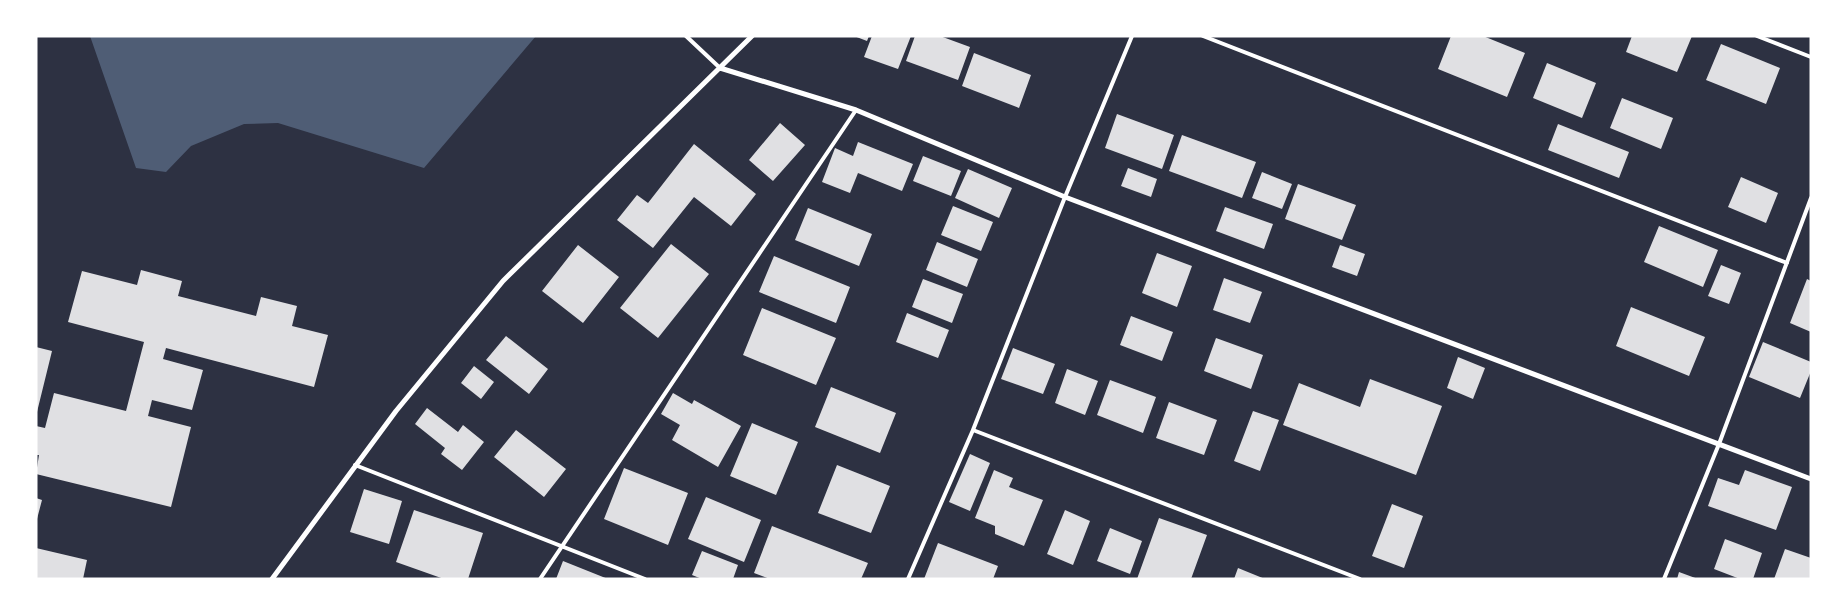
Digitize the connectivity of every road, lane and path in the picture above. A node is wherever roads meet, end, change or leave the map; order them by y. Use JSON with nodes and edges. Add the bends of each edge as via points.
{"nodes":[{"id":1,"x":686,"y":36,"type":"edge"},
{"id":2,"x":752,"y":36,"type":"edge"},
{"id":3,"x":1132,"y":36,"type":"edge"},
{"id":4,"x":1203,"y":36,"type":"edge"},
{"id":5,"x":1757,"y":36,"type":"edge"},
{"id":6,"x":1811,"y":57,"type":"edge"},
{"id":7,"x":720,"y":68,"type":"junction"},
{"id":8,"x":856,"y":110,"type":"junction"},
{"id":9,"x":1065,"y":197,"type":"junction"},
{"id":10,"x":1811,"y":198,"type":"edge"},
{"id":11,"x":1787,"y":263,"type":"junction"},
{"id":12,"x":973,"y":430,"type":"junction"},
{"id":13,"x":1719,"y":444,"type":"junction"},
{"id":14,"x":355,"y":466,"type":"junction"},
{"id":15,"x":1811,"y":479,"type":"edge"},
{"id":16,"x":562,"y":546,"type":"junction"},
{"id":17,"x":272,"y":579,"type":"edge"},
{"id":18,"x":540,"y":579,"type":"edge"},
{"id":19,"x":645,"y":579,"type":"edge"},
{"id":20,"x":908,"y":579,"type":"edge"},
{"id":21,"x":1360,"y":579,"type":"edge"},
{"id":22,"x":1664,"y":579,"type":"edge"}],
"edges":[{"from":1,"to":7,"type":"lane"},
{"from":2,"to":7,"type":"street"},
{"from":3,"to":9,"type":"lane"},
{"from":4,"to":11,"type":"lane"},
{"from":5,"to":6,"type":"lane"},
{"from":7,"to":8,"type":"street"},
{"from":7,"to":14,"type":"street","via":[[503,281],[396,410]]},
{"from":8,"to":9,"type":"street"},
{"from":8,"to":16,"type":"lane"},
{"from":9,"to":12,"type":"lane"},
{"from":9,"to":13,"type":"street"},
{"from":10,"to":11,"type":"lane"},
{"from":11,"to":13,"type":"lane"},
{"from":12,"to":20,"type":"lane"},
{"from":12,"to":21,"type":"lane"},
{"from":13,"to":15,"type":"street"},
{"from":13,"to":22,"type":"lane"},
{"from":14,"to":16,"type":"lane"},
{"from":14,"to":17,"type":"street"},
{"from":16,"to":18,"type":"lane"},
{"from":16,"to":19,"type":"lane"}]}
